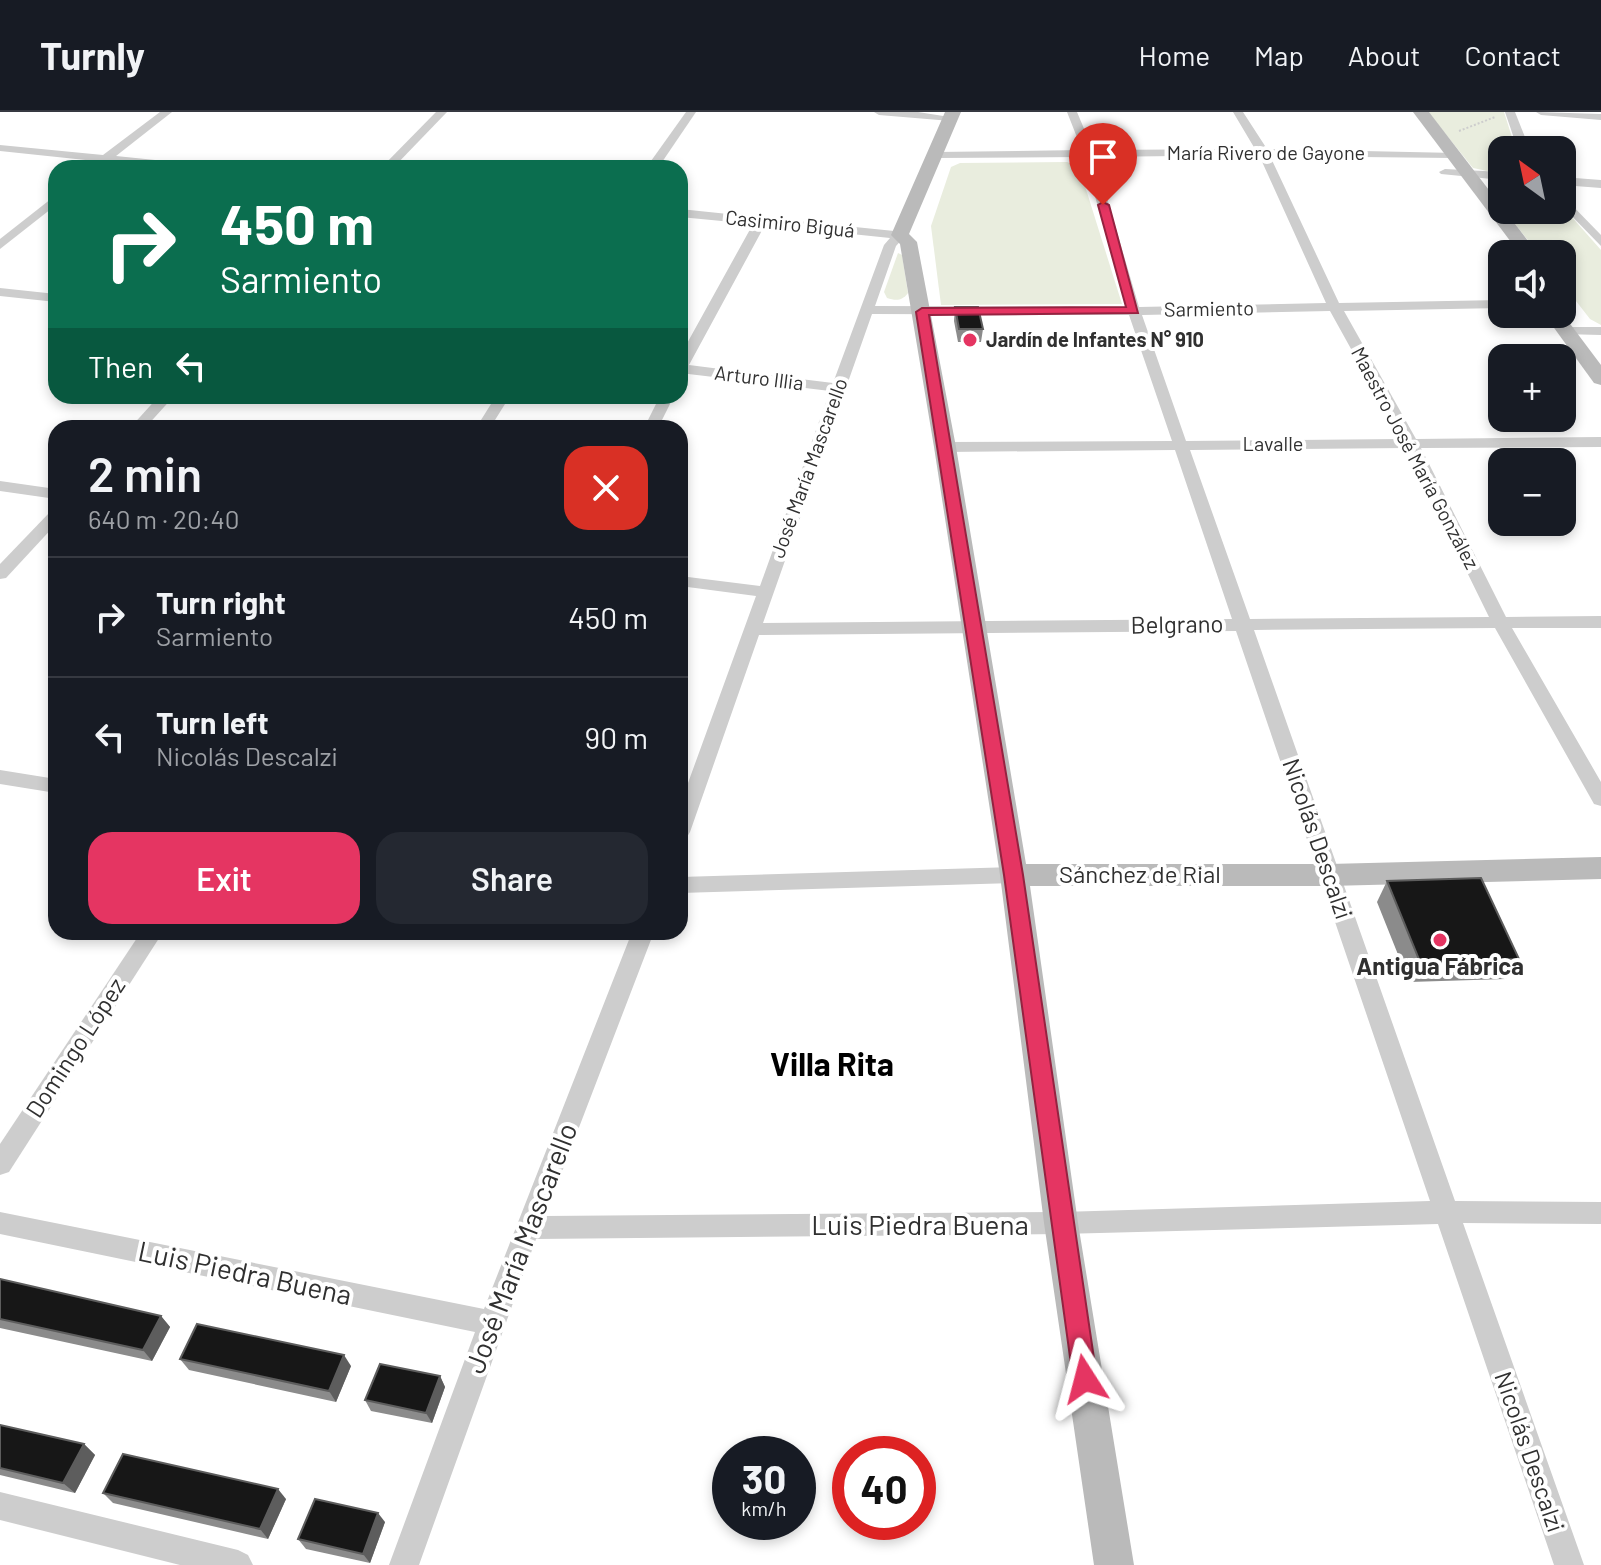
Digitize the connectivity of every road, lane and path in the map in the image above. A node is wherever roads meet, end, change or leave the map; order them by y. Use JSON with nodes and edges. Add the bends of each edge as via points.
{"nodes":[{"id":1,"x":167,"y":112,"type":"edge"},
{"id":2,"x":442,"y":112,"type":"edge"},
{"id":3,"x":691,"y":112,"type":"edge"},
{"id":4,"x":879,"y":112,"type":"edge"},
{"id":5,"x":1072,"y":112,"type":"edge"},
{"id":6,"x":1238,"y":112,"type":"edge"},
{"id":7,"x":1510,"y":112,"type":"edge"},
{"id":8,"x":1541,"y":112,"type":"edge"},
{"id":9,"x":952,"y":115,"type":"edge"},
{"id":10,"x":1497,"y":116,"type":"dead end"},
{"id":11,"x":1414,"y":117,"type":"edge"},
{"id":12,"x":1601,"y":117,"type":"edge"},
{"id":13,"x":1519,"y":136,"type":"edge"},
{"id":14,"x":1438,"y":147,"type":"junction"},
{"id":15,"x":0,"y":148,"type":"edge"},
{"id":16,"x":1088,"y":152,"type":"junction"},
{"id":17,"x":1263,"y":152,"type":"junction"},
{"id":18,"x":936,"y":155,"type":"junction"},
{"id":19,"x":105,"y":158,"type":"junction"},
{"id":20,"x":103,"y":160,"type":"edge"},
{"id":21,"x":125,"y":160,"type":"edge"},
{"id":22,"x":395,"y":160,"type":"edge"},
{"id":23,"x":658,"y":160,"type":"edge"},
{"id":24,"x":1445,"y":172,"type":"junction"},
{"id":25,"x":1466,"y":173,"type":"junction"},
{"id":26,"x":1488,"y":175,"type":"edge"},
{"id":27,"x":1576,"y":182,"type":"edge"},
{"id":28,"x":1601,"y":184,"type":"edge"},
{"id":29,"x":48,"y":206,"type":"edge"},
{"id":30,"x":688,"y":214,"type":"edge"},
{"id":31,"x":1576,"y":214,"type":"edge"},
{"id":32,"x":761,"y":221,"type":"junction"},
{"id":33,"x":900,"y":235,"type":"junction"},
{"id":34,"x":1496,"y":240,"type":"edge"},
{"id":35,"x":1518,"y":240,"type":"edge"},
{"id":36,"x":1601,"y":242,"type":"edge"},
{"id":37,"x":0,"y":245,"type":"edge"},
{"id":38,"x":0,"y":292,"type":"edge"},
{"id":39,"x":48,"y":297,"type":"edge"},
{"id":40,"x":1488,"y":304,"type":"edge"},
{"id":41,"x":1334,"y":306,"type":"junction"},
{"id":42,"x":869,"y":310,"type":"junction"},
{"id":43,"x":1134,"y":311,"type":"junction"},
{"id":44,"x":922,"y":312,"type":"junction"},
{"id":45,"x":1576,"y":316,"type":"edge"},
{"id":46,"x":1566,"y":328,"type":"edge"},
{"id":47,"x":1567,"y":331,"type":"junction"},
{"id":48,"x":1594,"y":331,"type":"edge"},
{"id":49,"x":1601,"y":348,"type":"edge"},
{"id":50,"x":688,"y":353,"type":"edge"},
{"id":51,"x":688,"y":369,"type":"edge"},
{"id":52,"x":1601,"y":379,"type":"edge"},
{"id":53,"x":838,"y":388,"type":"junction"},
{"id":54,"x":160,"y":404,"type":"edge"},
{"id":55,"x":144,"y":420,"type":"edge"},
{"id":56,"x":1601,"y":442,"type":"edge"},
{"id":57,"x":1411,"y":443,"type":"junction"},
{"id":58,"x":1180,"y":444,"type":"junction"},
{"id":59,"x":945,"y":447,"type":"junction"},
{"id":60,"x":0,"y":486,"type":"edge"},
{"id":61,"x":48,"y":493,"type":"edge"},
{"id":62,"x":48,"y":523,"type":"edge"},
{"id":63,"x":0,"y":574,"type":"edge"},
{"id":64,"x":688,"y":582,"type":"edge"},
{"id":65,"x":763,"y":592,"type":"junction"},
{"id":66,"x":1500,"y":622,"type":"junction"},
{"id":67,"x":1601,"y":622,"type":"edge"},
{"id":68,"x":1242,"y":625,"type":"junction"},
{"id":69,"x":973,"y":628,"type":"junction"},
{"id":70,"x":752,"y":629,"type":"junction"},
{"id":71,"x":0,"y":777,"type":"edge"},
{"id":72,"x":48,"y":785,"type":"edge"},
{"id":73,"x":1601,"y":799,"type":"edge"},
{"id":74,"x":688,"y":809,"type":"edge"},
{"id":75,"x":1601,"y":868,"type":"edge"},
{"id":76,"x":1014,"y":875,"type":"junction"},
{"id":77,"x":1329,"y":875,"type":"junction"},
{"id":78,"x":688,"y":885,"type":"edge"},
{"id":79,"x":147,"y":940,"type":"edge"},
{"id":80,"x":640,"y":940,"type":"edge"},
{"id":81,"x":0,"y":1164,"type":"edge"},
{"id":82,"x":1446,"y":1212,"type":"junction"},
{"id":83,"x":1601,"y":1213,"type":"edge"},
{"id":84,"x":0,"y":1223,"type":"edge"},
{"id":85,"x":1061,"y":1223,"type":"junction"},
{"id":86,"x":528,"y":1228,"type":"junction"},
{"id":87,"x":491,"y":1323,"type":"junction"},
{"id":88,"x":0,"y":1506,"type":"edge"},
{"id":89,"x":238,"y":1565,"type":"edge"},
{"id":90,"x":404,"y":1565,"type":"edge"},
{"id":91,"x":1114,"y":1565,"type":"edge"},
{"id":92,"x":1569,"y":1565,"type":"edge"}],
"edges":[{"from":1,"to":19,"type":"street"},
{"from":2,"to":22,"type":"street"},
{"from":3,"to":23,"type":"street"},
{"from":4,"to":9,"type":"street"},
{"from":5,"to":16,"type":"street","name":"Nicolás Descalzi"},
{"from":6,"to":17,"type":"street","name":"Maestro José María González"},
{"from":7,"to":13,"type":"street"},
{"from":8,"to":12,"type":"street"},
{"from":9,"to":18,"type":"street","name":"José María Mascarello"},
{"from":10,"to":14,"type":"path"},
{"from":11,"to":14,"type":"street"},
{"from":14,"to":17,"type":"street","name":"María Rivero de Gayone"},
{"from":14,"to":24,"type":"street"},
{"from":14,"to":25,"type":"street"},
{"from":15,"to":19,"type":"street"},
{"from":16,"to":17,"type":"street","name":"María Rivero de Gayone"},
{"from":16,"to":18,"type":"street","name":"María Rivero de Gayone"},
{"from":16,"to":43,"type":"street","name":"Nicolás Descalzi"},
{"from":17,"to":41,"type":"street","name":"Maestro José María González"},
{"from":18,"to":33,"type":"street","name":"José María Mascarello"},
{"from":19,"to":20,"type":"street"},
{"from":19,"to":21,"type":"street"},
{"from":24,"to":25,"type":"street"},
{"from":24,"to":34,"type":"street"},
{"from":25,"to":26,"type":"street"},
{"from":25,"to":35,"type":"street"},
{"from":27,"to":28,"type":"street"},
{"from":29,"to":37,"type":"street"},
{"from":30,"to":32,"type":"street","name":"Casimiro Biguá"},
{"from":31,"to":36,"type":"street"},
{"from":32,"to":33,"type":"street","name":"Casimiro Biguá"},
{"from":32,"to":50,"type":"street"},
{"from":33,"to":42,"type":"street","name":"José María Mascarello","via":[[890,245]]},
{"from":33,"to":44,"type":"street","via":[[908,242]]},
{"from":38,"to":39,"type":"street"},
{"from":40,"to":41,"type":"street","name":"Sarmiento"},
{"from":41,"to":43,"type":"street","name":"Sarmiento"},
{"from":41,"to":57,"type":"street","name":"Maestro José María González"},
{"from":42,"to":44,"type":"street","name":"Sarmiento"},
{"from":42,"to":53,"type":"street","name":"José María Mascarello"},
{"from":43,"to":44,"type":"street","name":"Sarmiento"},
{"from":43,"to":58,"type":"street","name":"Nicolás Descalzi"},
{"from":44,"to":59,"type":"street"},
{"from":45,"to":48,"type":"street"},
{"from":46,"to":47,"type":"street"},
{"from":47,"to":48,"type":"street"},
{"from":47,"to":52,"type":"street"},
{"from":48,"to":49,"type":"street"},
{"from":51,"to":53,"type":"street","name":"Arturo Illia"},
{"from":53,"to":65,"type":"street","name":"José María Mascarello"},
{"from":54,"to":55,"type":"street"},
{"from":56,"to":57,"type":"street","name":"Lavalle"},
{"from":57,"to":58,"type":"street","name":"Lavalle"},
{"from":57,"to":66,"type":"street","name":"Maestro José María González"},
{"from":58,"to":59,"type":"street","name":"Lavalle"},
{"from":58,"to":68,"type":"street","name":"Nicolás Descalzi"},
{"from":59,"to":69,"type":"street"},
{"from":60,"to":61,"type":"street"},
{"from":62,"to":63,"type":"street"},
{"from":64,"to":65,"type":"street"},
{"from":65,"to":70,"type":"street","name":"José María Mascarello"},
{"from":66,"to":67,"type":"street","name":"Belgrano"},
{"from":66,"to":68,"type":"street","name":"Belgrano"},
{"from":66,"to":73,"type":"street","name":"Maestro José María González"},
{"from":68,"to":69,"type":"street","name":"Belgrano"},
{"from":68,"to":77,"type":"street","name":"Nicolás Descalzi"},
{"from":69,"to":70,"type":"street","name":"Belgrano"},
{"from":69,"to":76,"type":"street"},
{"from":70,"to":74,"type":"street","name":"José María Mascarello"},
{"from":71,"to":72,"type":"street"},
{"from":75,"to":77,"type":"street","name":"Sánchez de Rial"},
{"from":76,"to":77,"type":"street","name":"Sánchez de Rial"},
{"from":76,"to":78,"type":"street","name":"Sánchez de Rial"},
{"from":76,"to":85,"type":"street"},
{"from":77,"to":82,"type":"street","name":"Nicolás Descalzi"},
{"from":79,"to":81,"type":"street","name":"Domingo López"},
{"from":80,"to":86,"type":"street","name":"José María Mascarello"},
{"from":82,"to":83,"type":"street","name":"Luis Piedra Buena"},
{"from":82,"to":85,"type":"street","name":"Luis Piedra Buena"},
{"from":82,"to":92,"type":"street","name":"Nicolás Descalzi"},
{"from":84,"to":87,"type":"street","name":"Luis Piedra Buena"},
{"from":85,"to":86,"type":"street","name":"Luis Piedra Buena"},
{"from":85,"to":91,"type":"street"},
{"from":86,"to":87,"type":"street","name":"José María Mascarello"},
{"from":87,"to":90,"type":"street","name":"José María Mascarello"},
{"from":88,"to":89,"type":"street"}]}
